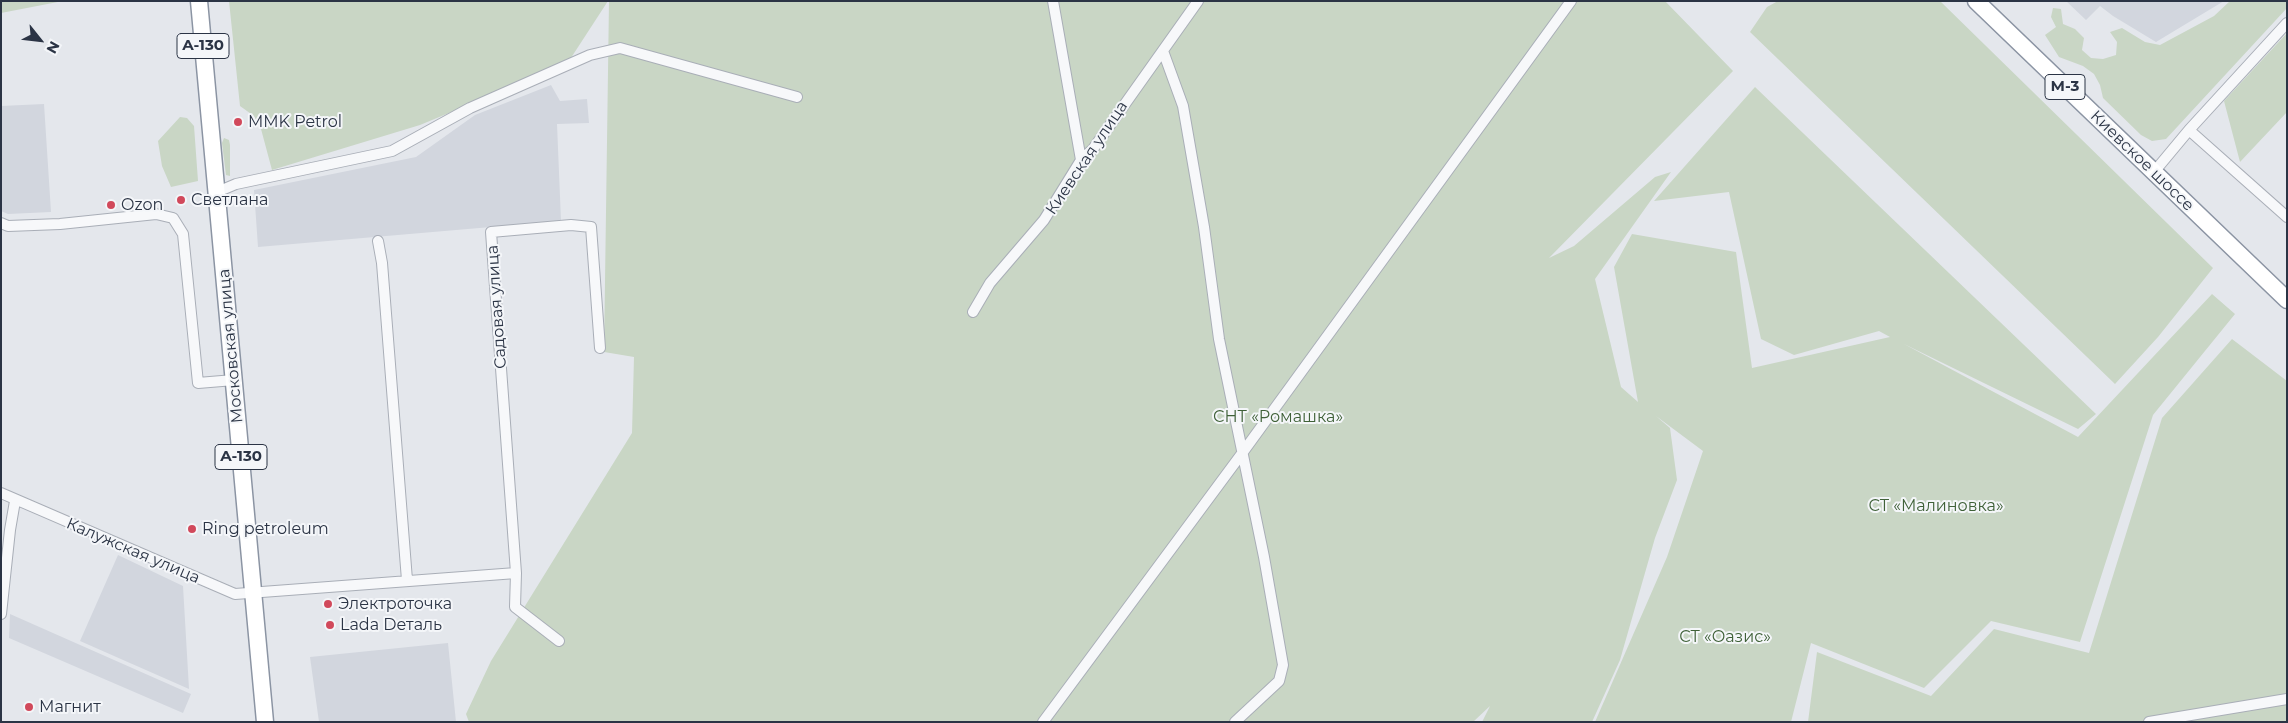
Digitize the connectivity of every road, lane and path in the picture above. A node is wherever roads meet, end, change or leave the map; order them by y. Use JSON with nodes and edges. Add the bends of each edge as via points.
{"nodes":[{"id":1,"x":199,"y":1,"type":"edge"},
{"id":2,"x":1053,"y":1,"type":"edge"},
{"id":3,"x":1198,"y":1,"type":"edge"},
{"id":4,"x":1571,"y":1,"type":"edge"},
{"id":5,"x":1976,"y":1,"type":"edge"},
{"id":6,"x":2287,"y":23,"type":"edge"},
{"id":7,"x":1163,"y":51,"type":"junction"},
{"id":8,"x":797,"y":96,"type":"dead end"},
{"id":9,"x":2189,"y":130,"type":"junction"},
{"id":10,"x":1081,"y":160,"type":"junction"},
{"id":11,"x":2154,"y":172,"type":"junction"},
{"id":12,"x":217,"y":192,"type":"junction"},
{"id":13,"x":2287,"y":217,"type":"edge"},
{"id":14,"x":1,"y":223,"type":"edge"},
{"id":15,"x":378,"y":241,"type":"dead end"},
{"id":16,"x":2287,"y":300,"type":"edge"},
{"id":17,"x":973,"y":312,"type":"dead end"},
{"id":18,"x":600,"y":348,"type":"dead end"},
{"id":19,"x":234,"y":380,"type":"junction"},
{"id":20,"x":1243,"y":452,"type":"junction"},
{"id":21,"x":1,"y":493,"type":"edge"},
{"id":22,"x":16,"y":501,"type":"junction"},
{"id":23,"x":516,"y":573,"type":"junction"},
{"id":24,"x":407,"y":580,"type":"junction"},
{"id":25,"x":252,"y":593,"type":"junction"},
{"id":26,"x":1,"y":614,"type":"edge"},
{"id":27,"x":559,"y":641,"type":"dead end"},
{"id":28,"x":2287,"y":699,"type":"edge"},
{"id":29,"x":265,"y":722,"type":"edge"},
{"id":30,"x":1043,"y":722,"type":"edge"},
{"id":31,"x":1235,"y":722,"type":"edge"},
{"id":32,"x":2149,"y":722,"type":"edge"}],
"edges":[{"from":1,"to":12,"type":"highway","name":"Московская улица","number":"А-130"},
{"from":2,"to":10,"type":"street"},
{"from":3,"to":7,"type":"street","name":"Киевская улица"},
{"from":4,"to":20,"type":"street"},
{"from":5,"to":11,"type":"highway","name":"Киевское шоссе","number":"М-3"},
{"from":6,"to":9,"type":"street"},
{"from":7,"to":10,"type":"street","name":"Киевская улица","via":[[1142,76],[1093,149]]},
{"from":7,"to":20,"type":"street","via":[[1183,106],[1219,339]]},
{"from":8,"to":12,"type":"street","via":[[620,48],[590,55],[470,108],[392,151],[236,184]]},
{"from":9,"to":11,"type":"street"},
{"from":9,"to":13,"type":"street"},
{"from":10,"to":17,"type":"street","name":"Киевская улица","via":[[1044,220],[990,283]]},
{"from":11,"to":16,"type":"highway","name":"Киевское шоссе","number":"М-3"},
{"from":12,"to":19,"type":"highway","name":"Московская улица","number":"А-130"},
{"from":14,"to":19,"type":"street","via":[[8,226],[60,224],[156,214],[173,218],[183,234],[198,383]]},
{"from":15,"to":24,"type":"street"},
{"from":18,"to":23,"type":"street","name":"Садовая улица","via":[[591,227],[570,225],[491,232]]},
{"from":19,"to":25,"type":"highway","name":"Московская улица","number":"А-130"},
{"from":20,"to":30,"type":"street"},
{"from":20,"to":31,"type":"street","via":[[1283,665],[1279,681]]},
{"from":21,"to":22,"type":"street","name":"Калужская улица"},
{"from":22,"to":25,"type":"street","name":"Калужская улица","via":[[235,594]]},
{"from":22,"to":26,"type":"street"},
{"from":23,"to":24,"type":"street","name":"Калужская улица"},
{"from":23,"to":27,"type":"street","via":[[515,607]]},
{"from":24,"to":25,"type":"street","name":"Калужская улица"},
{"from":25,"to":29,"type":"highway","name":"Московская улица","number":"А-130"},
{"from":28,"to":32,"type":"street"}]}
